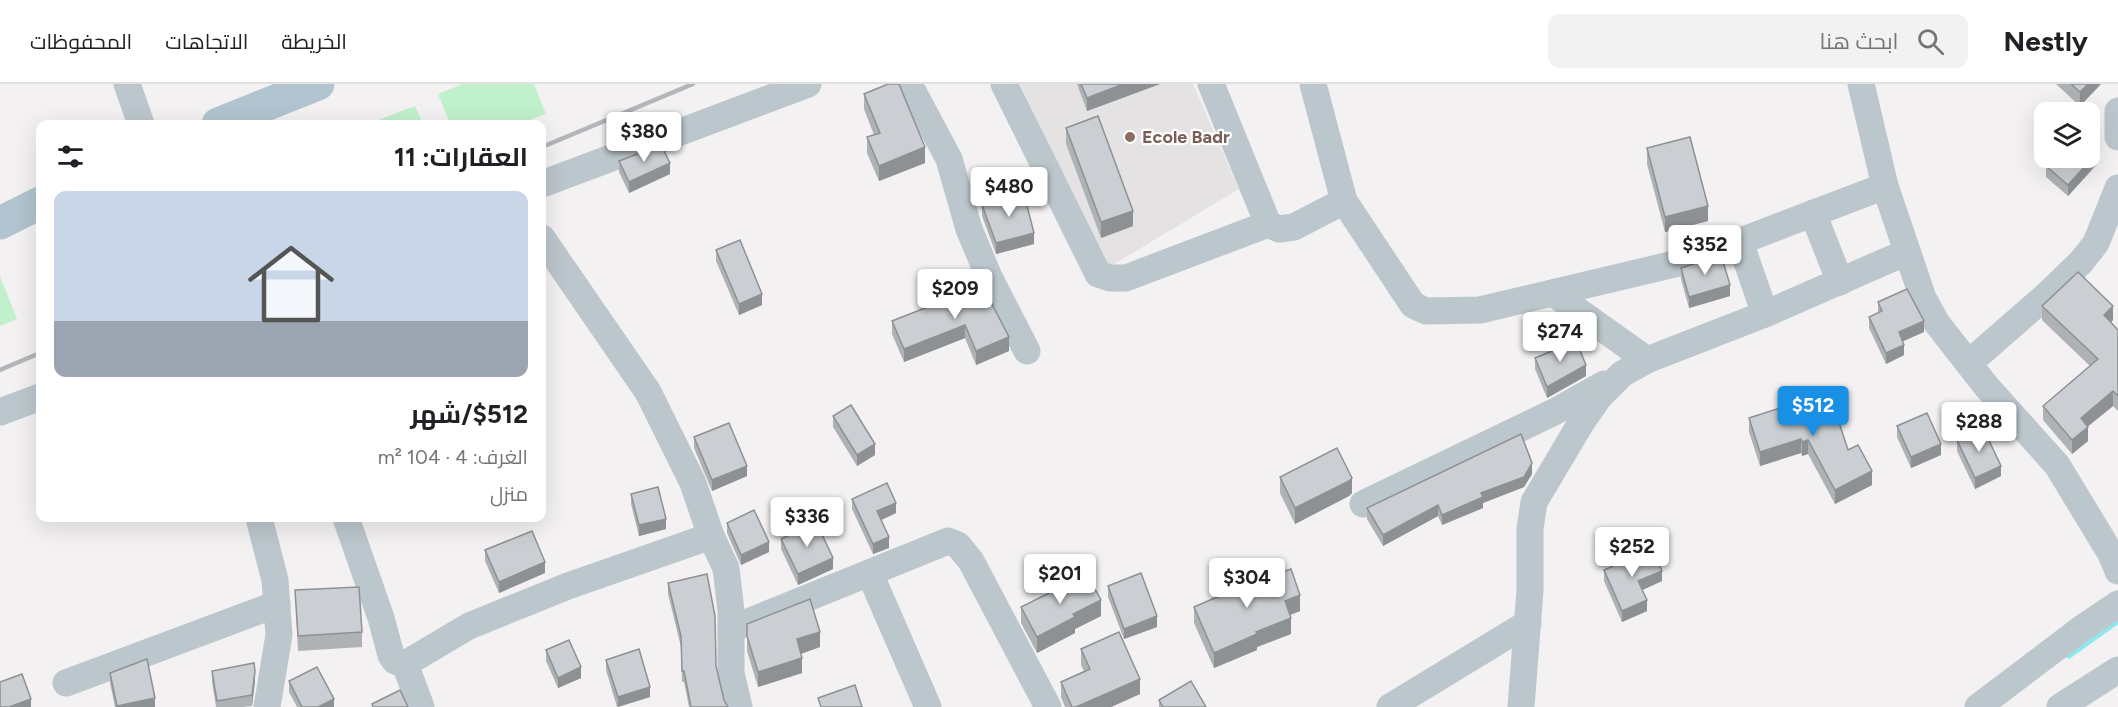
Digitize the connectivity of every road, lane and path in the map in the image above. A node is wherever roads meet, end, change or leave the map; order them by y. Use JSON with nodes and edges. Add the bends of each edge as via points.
{"nodes":[{"id":1,"x":128,"y":84,"type":"edge"},
{"id":2,"x":318,"y":84,"type":"edge"},
{"id":3,"x":808,"y":84,"type":"edge"},
{"id":4,"x":909,"y":84,"type":"edge"},
{"id":5,"x":1004,"y":84,"type":"edge"},
{"id":6,"x":1211,"y":84,"type":"edge"},
{"id":7,"x":1313,"y":84,"type":"edge"},
{"id":8,"x":1866,"y":87,"type":"edge"},
{"id":9,"x":2118,"y":111,"type":"edge"},
{"id":10,"x":140,"y":120,"type":"edge"},
{"id":11,"x":228,"y":120,"type":"edge"},
{"id":12,"x":2118,"y":138,"type":"edge"},
{"id":13,"x":546,"y":182,"type":"edge"},
{"id":14,"x":1885,"y":186,"type":"junction"},
{"id":15,"x":2118,"y":189,"type":"edge"},
{"id":16,"x":1344,"y":201,"type":"junction"},
{"id":17,"x":36,"y":205,"type":"edge"},
{"id":18,"x":1814,"y":213,"type":"junction"},
{"id":19,"x":3,"y":218,"type":"edge"},
{"id":20,"x":1268,"y":224,"type":"junction"},
{"id":21,"x":1740,"y":242,"type":"junction"},
{"id":22,"x":1907,"y":252,"type":"junction"},
{"id":23,"x":546,"y":253,"type":"edge"},
{"id":24,"x":1840,"y":282,"type":"junction"},
{"id":25,"x":1553,"y":293,"type":"junction"},
{"id":26,"x":1765,"y":314,"type":"junction"},
{"id":27,"x":1027,"y":351,"type":"dead end"},
{"id":28,"x":1647,"y":360,"type":"junction"},
{"id":29,"x":1969,"y":363,"type":"junction"},
{"id":30,"x":1622,"y":374,"type":"junction"},
{"id":31,"x":36,"y":398,"type":"edge"},
{"id":32,"x":0,"y":412,"type":"edge"},
{"id":33,"x":1363,"y":504,"type":"dead end"},
{"id":34,"x":260,"y":522,"type":"edge"},
{"id":35,"x":347,"y":522,"type":"edge"},
{"id":36,"x":711,"y":537,"type":"junction"},
{"id":37,"x":2118,"y":571,"type":"edge"},
{"id":38,"x":870,"y":574,"type":"junction"},
{"id":39,"x":277,"y":604,"type":"junction"},
{"id":40,"x":2118,"y":604,"type":"edge"},
{"id":41,"x":1528,"y":623,"type":"junction"},
{"id":42,"x":732,"y":629,"type":"junction"},
{"id":43,"x":405,"y":664,"type":"junction"},
{"id":44,"x":2118,"y":670,"type":"edge"},
{"id":45,"x":66,"y":683,"type":"dead end"},
{"id":46,"x":267,"y":707,"type":"edge"},
{"id":47,"x":421,"y":707,"type":"edge"},
{"id":48,"x":739,"y":707,"type":"edge"},
{"id":49,"x":928,"y":707,"type":"edge"},
{"id":50,"x":1048,"y":707,"type":"edge"},
{"id":51,"x":1390,"y":707,"type":"edge"},
{"id":52,"x":1521,"y":707,"type":"edge"},
{"id":53,"x":1978,"y":707,"type":"edge"},
{"id":54,"x":2060,"y":707,"type":"edge"}],
"edges":[{"from":1,"to":10,"type":"street"},
{"from":2,"to":11,"type":"main road"},
{"from":3,"to":13,"type":"street"},
{"from":4,"to":27,"type":"street","via":[[949,159],[969,229]]},
{"from":5,"to":20,"type":"street","via":[[1098,274],[1126,278]]},
{"from":6,"to":20,"type":"street"},
{"from":7,"to":16,"type":"street"},
{"from":8,"to":14,"type":"street"},
{"from":9,"to":12,"type":"street"},
{"from":14,"to":18,"type":"street"},
{"from":14,"to":22,"type":"street"},
{"from":15,"to":29,"type":"street","via":[[2096,243],[2080,262]]},
{"from":16,"to":20,"type":"street","via":[[1294,227],[1279,229]]},
{"from":16,"to":25,"type":"street","via":[[1413,305],[1426,310],[1480,310]]},
{"from":17,"to":19,"type":"main road"},
{"from":18,"to":21,"type":"street"},
{"from":18,"to":24,"type":"street"},
{"from":21,"to":25,"type":"street","via":[[1691,260]]},
{"from":21,"to":26,"type":"street"},
{"from":22,"to":24,"type":"street"},
{"from":22,"to":29,"type":"street","via":[[1936,322]]},
{"from":23,"to":36,"type":"street","via":[[648,392],[693,483]]},
{"from":24,"to":26,"type":"street"},
{"from":25,"to":28,"type":"street"},
{"from":26,"to":28,"type":"street"},
{"from":28,"to":30,"type":"street"},
{"from":29,"to":37,"type":"street","via":[[2058,465]]},
{"from":30,"to":33,"type":"street","via":[[1556,411]]},
{"from":30,"to":41,"type":"street","via":[[1581,423],[1534,502]]},
{"from":31,"to":32,"type":"street"},
{"from":34,"to":39,"type":"street"},
{"from":35,"to":43,"type":"street","via":[[390,655]]},
{"from":36,"to":42,"type":"street","via":[[726,568]]},
{"from":36,"to":43,"type":"street","via":[[568,586],[469,626]]},
{"from":38,"to":42,"type":"street"},
{"from":38,"to":49,"type":"street"},
{"from":38,"to":50,"type":"street","via":[[948,541],[958,545],[971,561]]},
{"from":39,"to":45,"type":"street"},
{"from":39,"to":46,"type":"street","via":[[279,635]]},
{"from":40,"to":53,"type":"street"},
{"from":41,"to":51,"type":"street"},
{"from":41,"to":52,"type":"street"},
{"from":42,"to":48,"type":"street","via":[[731,673]]},
{"from":43,"to":47,"type":"street"},
{"from":44,"to":54,"type":"street"}]}
